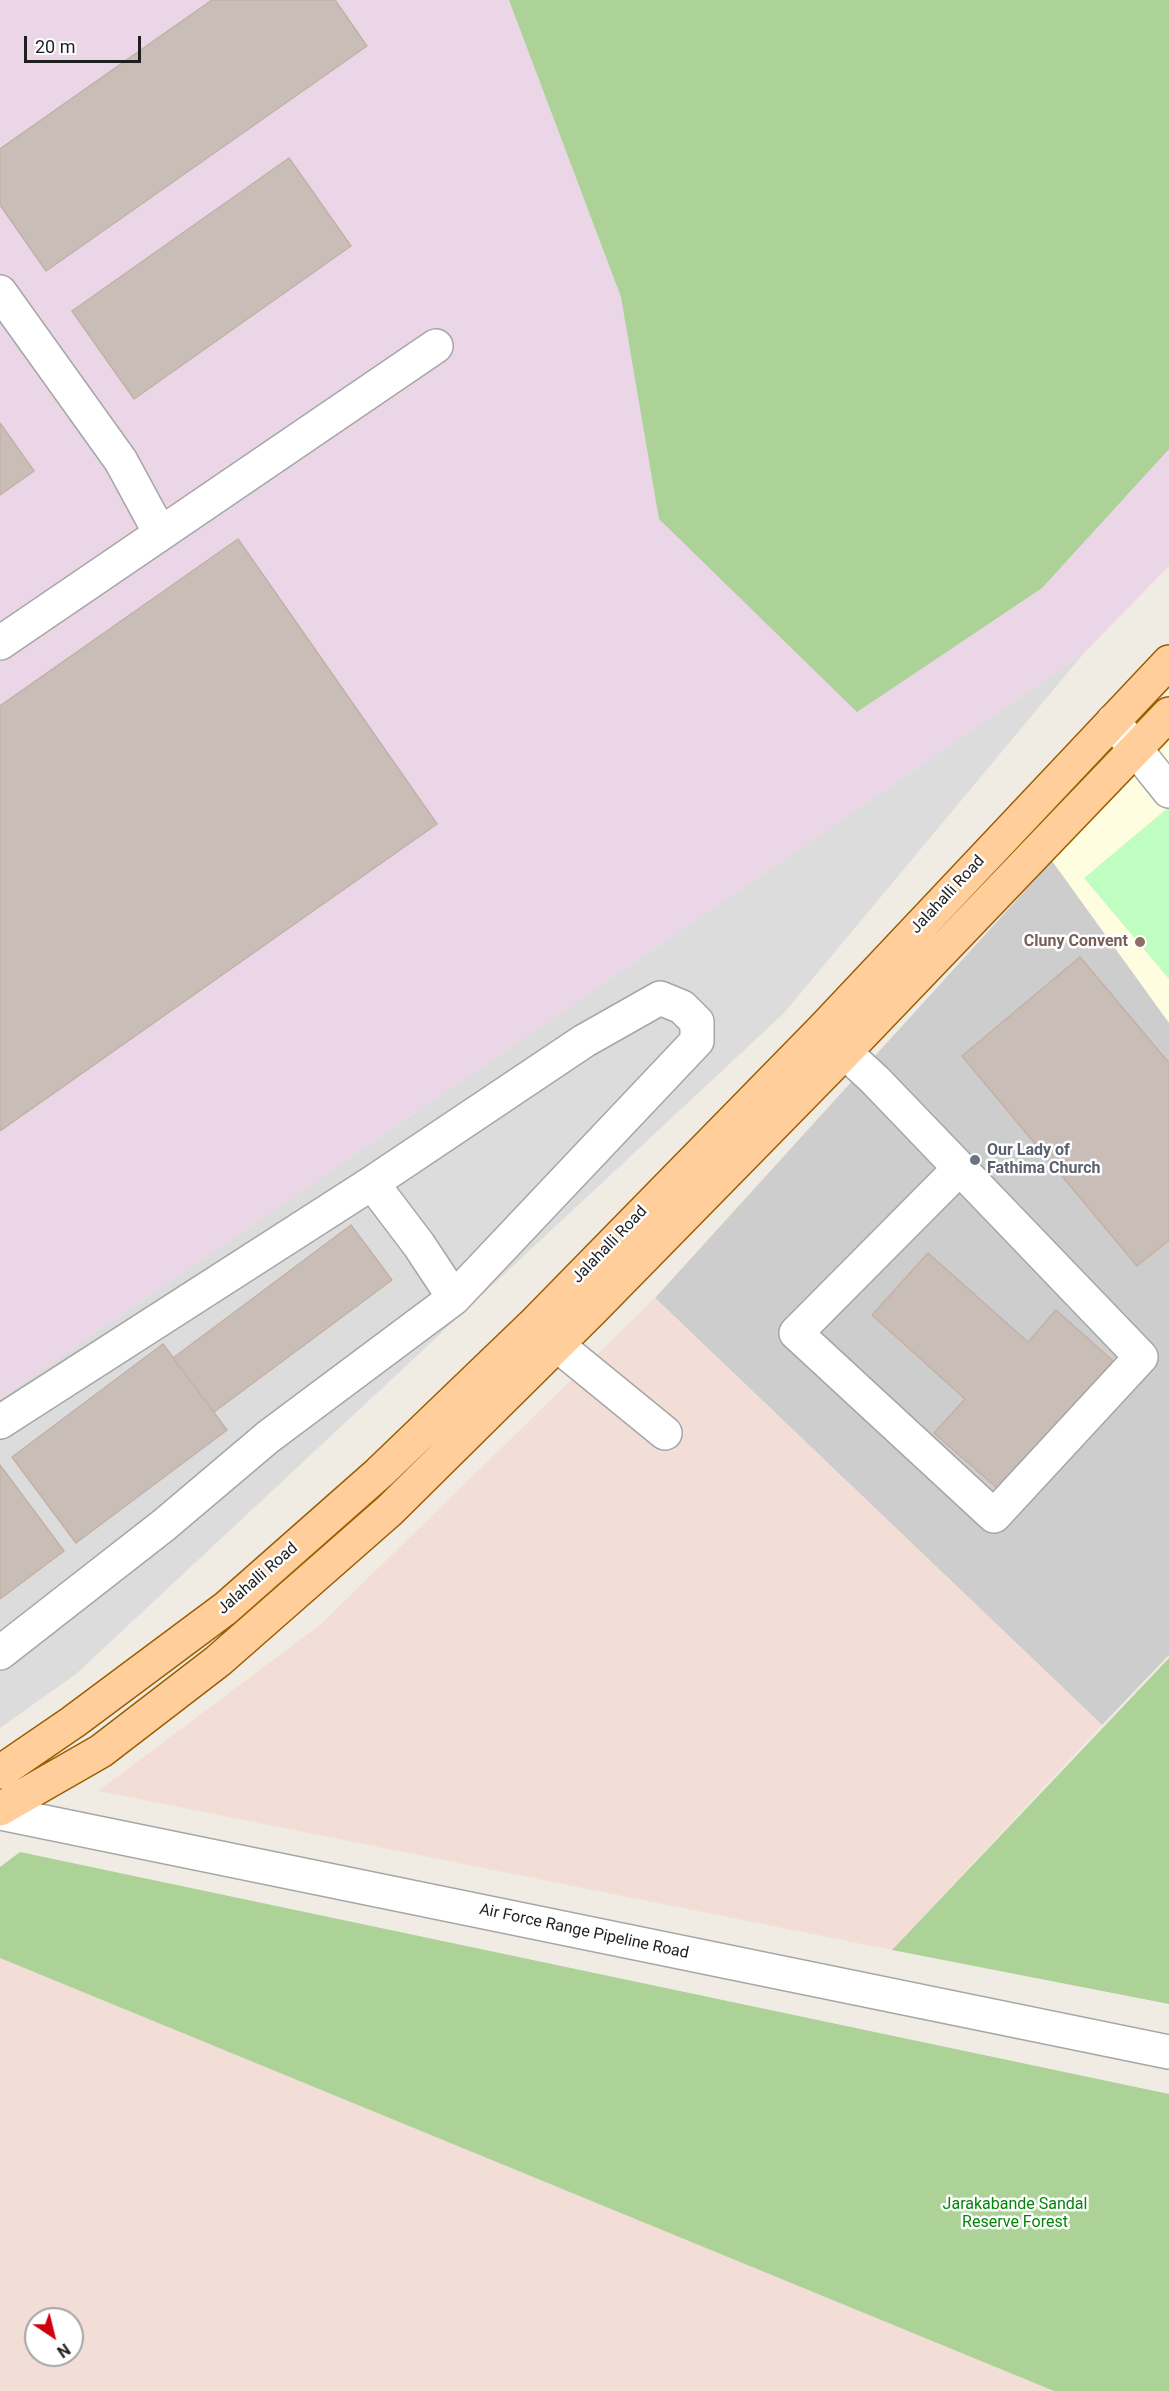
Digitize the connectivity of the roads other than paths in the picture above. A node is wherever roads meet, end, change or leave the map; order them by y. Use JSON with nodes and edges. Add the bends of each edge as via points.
{"nodes":[{"id":1,"x":0,"y":292,"type":"edge"},
{"id":2,"x":436,"y":346,"type":"dead end"},
{"id":3,"x":160,"y":533,"type":"junction"},
{"id":4,"x":0,"y":643,"type":"edge"},
{"id":5,"x":1169,"y":662,"type":"edge"},
{"id":6,"x":1169,"y":714,"type":"edge"},
{"id":7,"x":1113,"y":721,"type":"junction"},
{"id":8,"x":1135,"y":749,"type":"junction"},
{"id":9,"x":1169,"y":791,"type":"edge"},
{"id":10,"x":833,"y":1041,"type":"junction"},
{"id":11,"x":959,"y":1169,"type":"junction"},
{"id":12,"x":372,"y":1184,"type":"junction"},
{"id":13,"x":454,"y":1298,"type":"junction"},
{"id":14,"x":556,"y":1344,"type":"junction"},
{"id":15,"x":0,"y":1422,"type":"edge"},
{"id":16,"x":665,"y":1434,"type":"dead end"},
{"id":17,"x":0,"y":1653,"type":"edge"},
{"id":18,"x":0,"y":1772,"type":"edge"},
{"id":19,"x":0,"y":1811,"type":"edge"},
{"id":20,"x":1169,"y":2052,"type":"edge"}],
"edges":[{"from":1,"to":3,"type":"street","via":[[121,461]]},
{"from":2,"to":3,"type":"street"},
{"from":3,"to":4,"type":"street"},
{"from":5,"to":7,"type":"main road","name":"Jalahalli Road"},
{"from":6,"to":8,"type":"main road"},
{"from":7,"to":8,"type":"street"},
{"from":7,"to":10,"type":"main road","name":"Jalahalli Road"},
{"from":8,"to":9,"type":"street"},
{"from":8,"to":10,"type":"main road"},
{"from":10,"to":11,"type":"street"},
{"from":10,"to":14,"type":"main road"},
{"from":10,"to":18,"type":"main road","name":"Jalahalli Road","via":[[379,1473],[226,1608]]},
{"from":11,"to":11,"type":"street","via":[[1141,1357],[994,1516],[796,1333]]},
{"from":12,"to":13,"type":"street"},
{"from":12,"to":13,"type":"street","via":[[584,1041],[660,998],[682,1007],[697,1022],[697,1041]]},
{"from":12,"to":15,"type":"street"},
{"from":13,"to":17,"type":"street","via":[[268,1437],[164,1526]]},
{"from":14,"to":16,"type":"street"},
{"from":14,"to":19,"type":"main road","via":[[390,1510],[218,1661],[101,1751]]},
{"from":19,"to":20,"type":"street","name":"Air Force Range Pipeline Road"}]}
